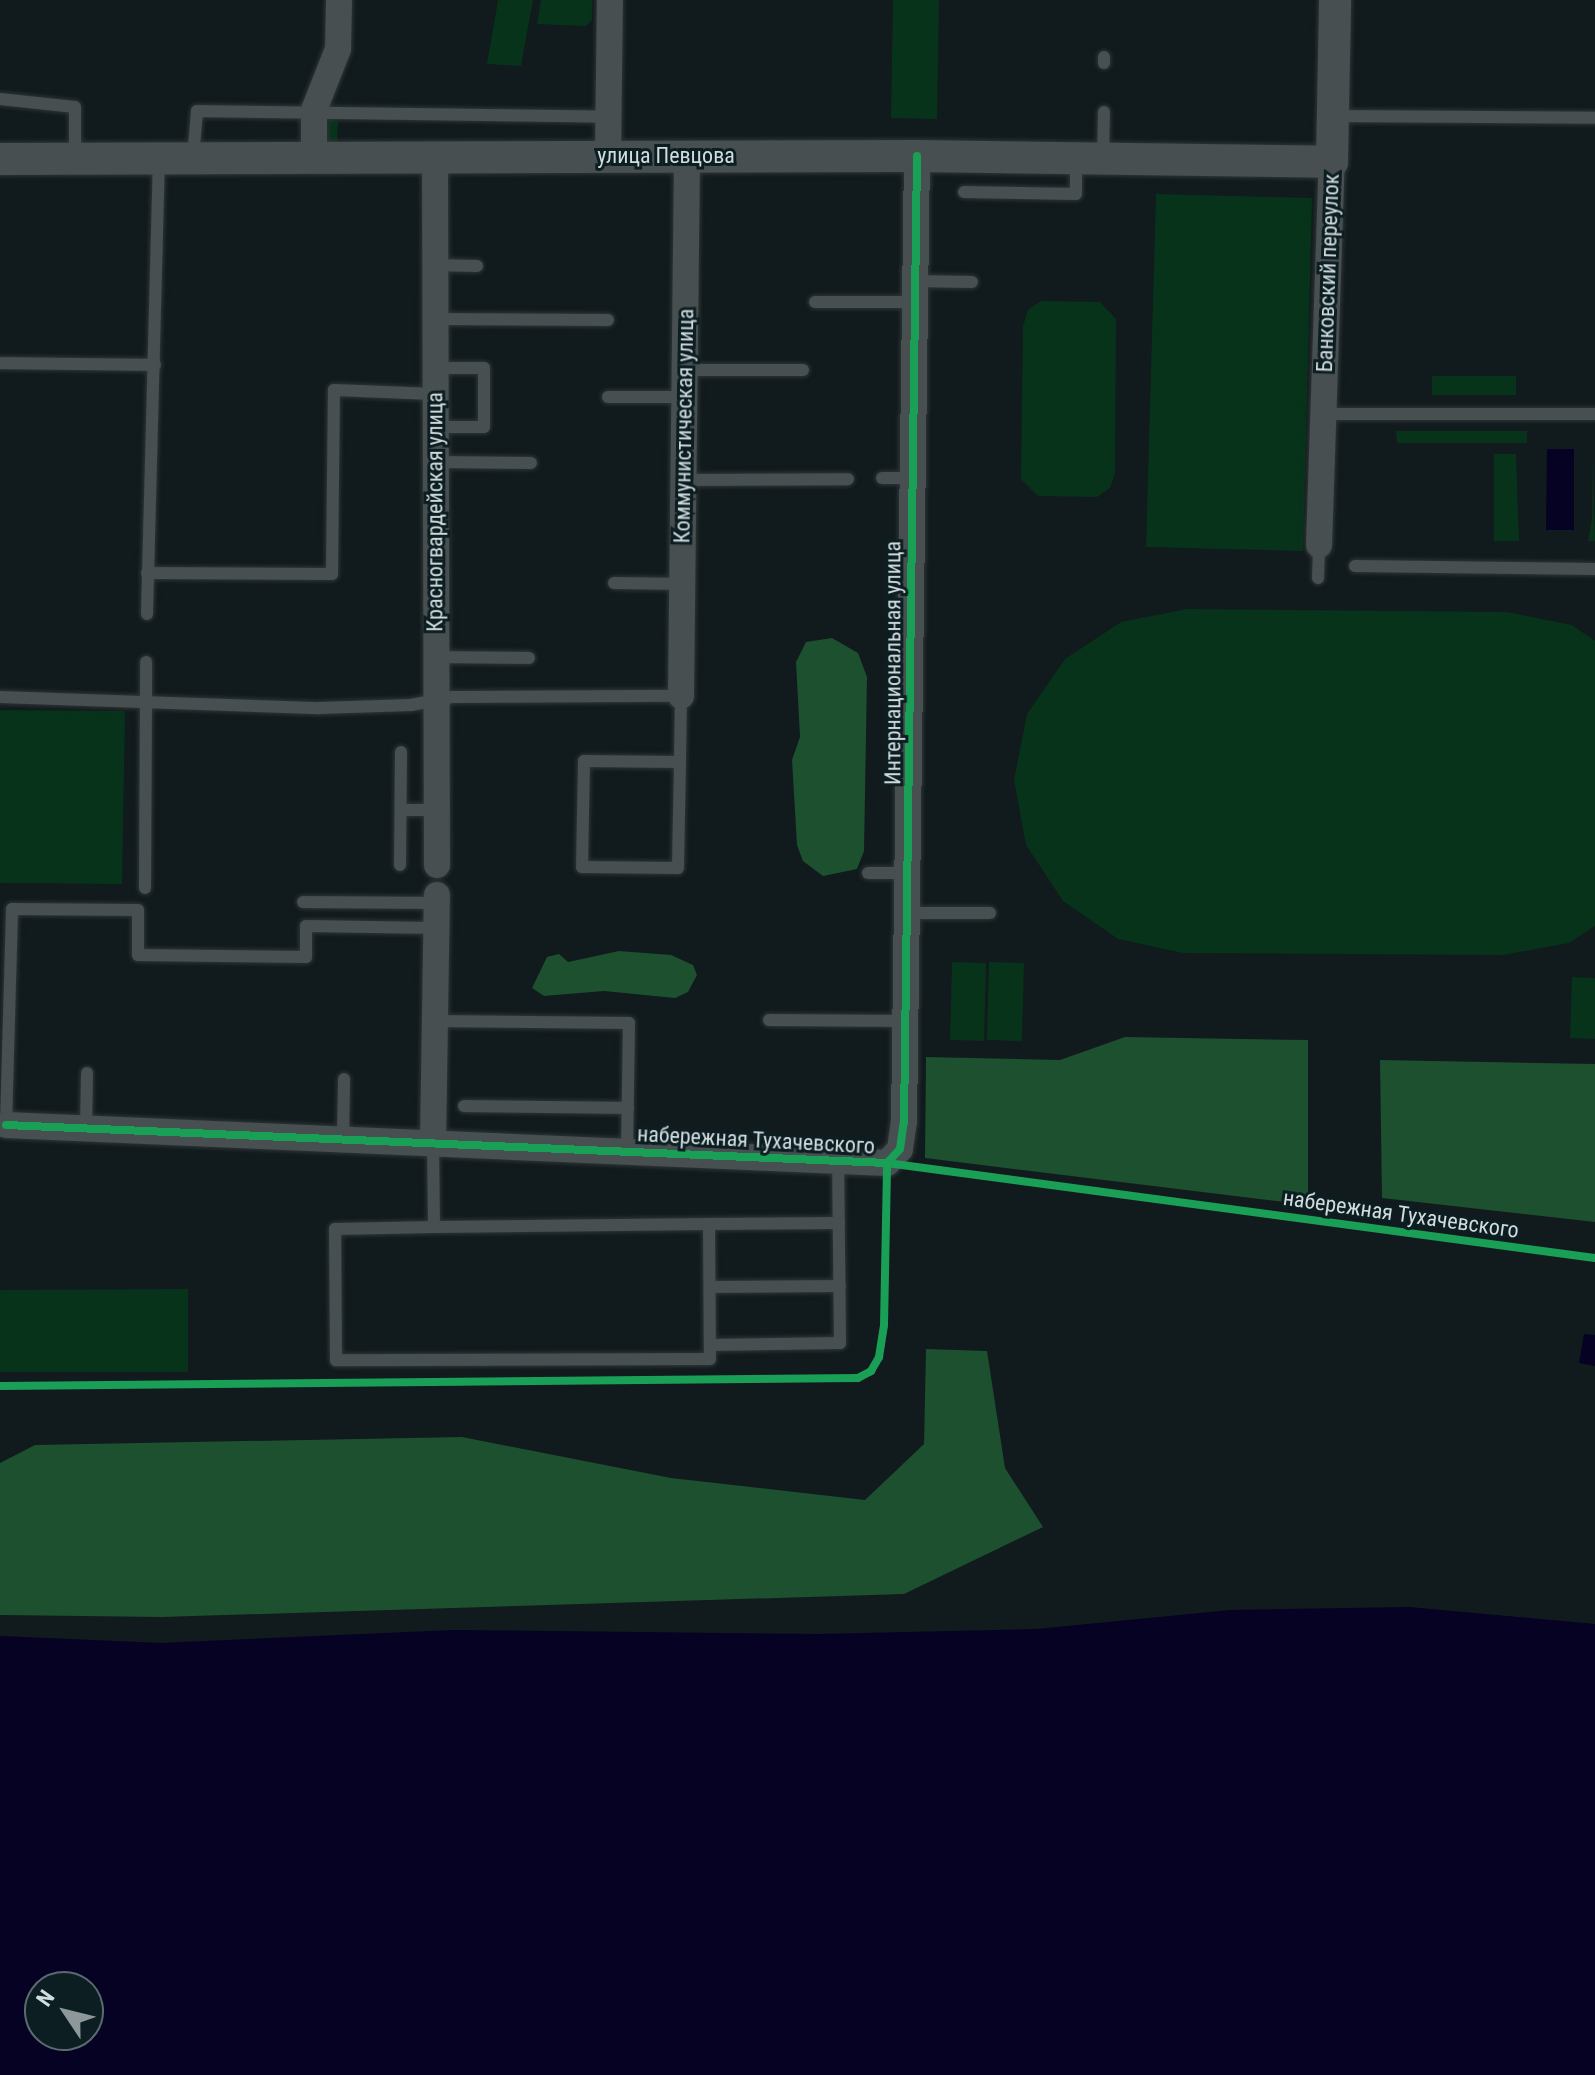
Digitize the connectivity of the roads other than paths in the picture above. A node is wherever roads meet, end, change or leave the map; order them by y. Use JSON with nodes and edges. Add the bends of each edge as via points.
{"nodes":[{"id":1,"x":339,"y":0,"type":"edge"},
{"id":2,"x":610,"y":0,"type":"edge"},
{"id":3,"x":1335,"y":0,"type":"edge"},
{"id":4,"x":0,"y":99,"type":"edge"},
{"id":5,"x":314,"y":110,"type":"junction"},
{"id":6,"x":1104,"y":112,"type":"dead end"},
{"id":7,"x":1332,"y":116,"type":"junction"},
{"id":8,"x":607,"y":117,"type":"junction"},
{"id":9,"x":1595,"y":118,"type":"edge"},
{"id":10,"x":314,"y":156,"type":"junction"},
{"id":11,"x":608,"y":156,"type":"junction"},
{"id":12,"x":687,"y":156,"type":"junction"},
{"id":13,"x":917,"y":156,"type":"junction"},
{"id":14,"x":193,"y":158,"type":"junction"},
{"id":15,"x":435,"y":158,"type":"junction"},
{"id":16,"x":1090,"y":158,"type":"junction"},
{"id":17,"x":0,"y":159,"type":"edge"},
{"id":18,"x":75,"y":159,"type":"junction"},
{"id":19,"x":159,"y":159,"type":"junction"},
{"id":20,"x":1332,"y":162,"type":"junction"},
{"id":21,"x":964,"y":192,"type":"dead end"},
{"id":22,"x":433,"y":265,"type":"junction"},
{"id":23,"x":477,"y":266,"type":"dead end"},
{"id":24,"x":972,"y":282,"type":"dead end"},
{"id":25,"x":915,"y":292,"type":"junction"},
{"id":26,"x":815,"y":302,"type":"dead end"},
{"id":27,"x":433,"y":319,"type":"junction"},
{"id":28,"x":608,"y":320,"type":"dead end"},
{"id":29,"x":0,"y":363,"type":"edge"},
{"id":30,"x":155,"y":365,"type":"junction"},
{"id":31,"x":684,"y":370,"type":"junction"},
{"id":32,"x":803,"y":370,"type":"dead end"},
{"id":33,"x":434,"y":381,"type":"junction"},
{"id":34,"x":608,"y":397,"type":"dead end"},
{"id":35,"x":684,"y":397,"type":"junction"},
{"id":36,"x":1324,"y":414,"type":"junction"},
{"id":37,"x":1595,"y":414,"type":"edge"},
{"id":38,"x":435,"y":427,"type":"junction"},
{"id":39,"x":436,"y":462,"type":"junction"},
{"id":40,"x":531,"y":463,"type":"dead end"},
{"id":41,"x":882,"y":478,"type":"dead end"},
{"id":42,"x":912,"y":478,"type":"junction"},
{"id":43,"x":848,"y":479,"type":"dead end"},
{"id":44,"x":683,"y":480,"type":"junction"},
{"id":45,"x":1319,"y":545,"type":"joint"},
{"id":46,"x":1355,"y":566,"type":"dead end"},
{"id":47,"x":1595,"y":569,"type":"edge"},
{"id":48,"x":147,"y":573,"type":"junction"},
{"id":49,"x":1318,"y":578,"type":"dead end"},
{"id":50,"x":614,"y":583,"type":"dead end"},
{"id":51,"x":682,"y":584,"type":"junction"},
{"id":52,"x":147,"y":614,"type":"dead end"},
{"id":53,"x":436,"y":657,"type":"junction"},
{"id":54,"x":529,"y":658,"type":"dead end"},
{"id":55,"x":146,"y":662,"type":"dead end"},
{"id":56,"x":681,"y":696,"type":"junction"},
{"id":57,"x":0,"y":697,"type":"edge"},
{"id":58,"x":436,"y":701,"type":"junction"},
{"id":59,"x":142,"y":703,"type":"junction"},
{"id":60,"x":401,"y":752,"type":"dead end"},
{"id":61,"x":680,"y":762,"type":"junction"},
{"id":62,"x":401,"y":810,"type":"junction"},
{"id":63,"x":438,"y":810,"type":"junction"},
{"id":64,"x":400,"y":865,"type":"dead end"},
{"id":65,"x":437,"y":865,"type":"dead end"},
{"id":66,"x":868,"y":873,"type":"dead end"},
{"id":67,"x":909,"y":873,"type":"junction"},
{"id":68,"x":145,"y":888,"type":"dead end"},
{"id":69,"x":303,"y":902,"type":"dead end"},
{"id":70,"x":436,"y":909,"type":"junction"},
{"id":71,"x":909,"y":913,"type":"junction"},
{"id":72,"x":990,"y":913,"type":"dead end"},
{"id":73,"x":6,"y":959,"type":"edge"},
{"id":74,"x":769,"y":1020,"type":"dead end"},
{"id":75,"x":435,"y":1021,"type":"junction"},
{"id":76,"x":907,"y":1021,"type":"junction"},
{"id":77,"x":4,"y":1071,"type":"edge"},
{"id":78,"x":87,"y":1073,"type":"dead end"},
{"id":79,"x":344,"y":1079,"type":"dead end"},
{"id":80,"x":464,"y":1106,"type":"dead end"},
{"id":81,"x":628,"y":1108,"type":"junction"},
{"id":82,"x":3,"y":1125,"type":"edge"},
{"id":83,"x":86,"y":1127,"type":"junction"},
{"id":84,"x":343,"y":1139,"type":"junction"},
{"id":85,"x":433,"y":1143,"type":"junction"},
{"id":86,"x":627,"y":1152,"type":"junction"},
{"id":87,"x":838,"y":1161,"type":"junction"},
{"id":88,"x":887,"y":1163,"type":"joint"},
{"id":89,"x":839,"y":1223,"type":"junction"},
{"id":90,"x":709,"y":1224,"type":"junction"},
{"id":91,"x":434,"y":1227,"type":"junction"},
{"id":92,"x":840,"y":1286,"type":"junction"},
{"id":93,"x":710,"y":1287,"type":"junction"},
{"id":94,"x":710,"y":1345,"type":"junction"}],
"edges":[{"from":1,"to":5,"type":"street","via":[[338,49]]},
{"from":2,"to":8,"type":"street"},
{"from":3,"to":7,"type":"street","name":"Банковский переулок"},
{"from":4,"to":18,"type":"lane","via":[[75,107]]},
{"from":5,"to":8,"type":"lane"},
{"from":5,"to":10,"type":"street"},
{"from":5,"to":14,"type":"lane","via":[[197,111]]},
{"from":6,"to":16,"type":"lane"},
{"from":7,"to":9,"type":"lane"},
{"from":7,"to":20,"type":"street","name":"Банковский переулок"},
{"from":8,"to":11,"type":"street"},
{"from":10,"to":14,"type":"street","name":"улица Певцова"},
{"from":10,"to":15,"type":"street","name":"улица Певцова"},
{"from":11,"to":12,"type":"street","name":"улица Певцова"},
{"from":11,"to":15,"type":"street","name":"улица Певцова"},
{"from":12,"to":13,"type":"street","name":"улица Певцова"},
{"from":12,"to":31,"type":"street","name":"Коммунистическая улица"},
{"from":13,"to":16,"type":"street","name":"улица Певцова"},
{"from":13,"to":25,"type":"street","name":"Интернациональная улица"},
{"from":14,"to":19,"type":"street","name":"улица Певцова"},
{"from":15,"to":22,"type":"street","name":"Красногвардейская улица"},
{"from":16,"to":20,"type":"street","name":"улица Певцова"},
{"from":16,"to":21,"type":"lane","via":[[1076,194]]},
{"from":17,"to":18,"type":"street","name":"улица Певцова"},
{"from":18,"to":19,"type":"street","name":"улица Певцова"},
{"from":19,"to":30,"type":"lane"},
{"from":20,"to":36,"type":"street","name":"Банковский переулок"},
{"from":22,"to":23,"type":"lane"},
{"from":22,"to":27,"type":"street","name":"Красногвардейская улица"},
{"from":24,"to":25,"type":"lane"},
{"from":25,"to":26,"type":"lane"},
{"from":25,"to":42,"type":"street","name":"Интернациональная улица"},
{"from":27,"to":28,"type":"lane"},
{"from":27,"to":33,"type":"street","name":"Красногвардейская улица"},
{"from":29,"to":30,"type":"lane"},
{"from":30,"to":48,"type":"lane"},
{"from":31,"to":32,"type":"lane"},
{"from":31,"to":35,"type":"street","name":"Коммунистическая улица"},
{"from":33,"to":38,"type":"street","name":"Красногвардейская улица"},
{"from":33,"to":38,"type":"lane","via":[[484,368],[484,427]]},
{"from":33,"to":48,"type":"lane","via":[[334,390],[332,574]]},
{"from":34,"to":35,"type":"lane"},
{"from":35,"to":44,"type":"street","name":"Коммунистическая улица"},
{"from":36,"to":37,"type":"lane"},
{"from":36,"to":45,"type":"street","name":"Банковский переулок"},
{"from":38,"to":39,"type":"street","name":"Красногвардейская улица"},
{"from":39,"to":40,"type":"lane"},
{"from":39,"to":53,"type":"street","name":"Красногвардейская улица"},
{"from":41,"to":42,"type":"lane"},
{"from":42,"to":67,"type":"street","name":"Интернациональная улица"},
{"from":43,"to":44,"type":"lane"},
{"from":44,"to":51,"type":"street","name":"Коммунистическая улица"},
{"from":45,"to":49,"type":"lane"},
{"from":46,"to":47,"type":"lane"},
{"from":48,"to":52,"type":"lane"},
{"from":50,"to":51,"type":"lane"},
{"from":51,"to":56,"type":"street","name":"Коммунистическая улица"},
{"from":53,"to":54,"type":"lane"},
{"from":53,"to":58,"type":"street","name":"Красногвардейская улица"},
{"from":55,"to":59,"type":"lane"},
{"from":56,"to":58,"type":"lane"},
{"from":56,"to":61,"type":"lane"},
{"from":57,"to":59,"type":"lane"},
{"from":58,"to":59,"type":"lane","via":[[320,708]]},
{"from":58,"to":63,"type":"street","name":"Красногвардейская улица"},
{"from":59,"to":68,"type":"lane"},
{"from":60,"to":62,"type":"lane"},
{"from":61,"to":61,"type":"lane","via":[[584,761],[582,867],[678,868]]},
{"from":62,"to":63,"type":"lane"},
{"from":62,"to":64,"type":"lane"},
{"from":63,"to":65,"type":"street","name":"Красногвардейская улица"},
{"from":66,"to":67,"type":"lane"},
{"from":67,"to":71,"type":"street","name":"Интернациональная улица"},
{"from":69,"to":70,"type":"lane","via":[[400,899]]},
{"from":70,"to":73,"type":"lane","via":[[306,926],[306,957],[138,955],[138,910],[12,909]]},
{"from":70,"to":75,"type":"street"},
{"from":71,"to":72,"type":"lane"},
{"from":71,"to":76,"type":"street","name":"Интернациональная улица"},
{"from":73,"to":77,"type":"lane"},
{"from":74,"to":76,"type":"lane"},
{"from":75,"to":81,"type":"lane","via":[[629,1023]]},
{"from":75,"to":85,"type":"street"},
{"from":76,"to":88,"type":"street","name":"Интернациональная улица","via":[[900,1149]]},
{"from":77,"to":82,"type":"lane"},
{"from":78,"to":83,"type":"lane"},
{"from":79,"to":84,"type":"lane"},
{"from":80,"to":81,"type":"lane"},
{"from":81,"to":86,"type":"lane"},
{"from":82,"to":83,"type":"street","name":"набережная Тухачевского"},
{"from":83,"to":84,"type":"street","name":"набережная Тухачевского"},
{"from":84,"to":85,"type":"street","name":"набережная Тухачевского"},
{"from":85,"to":86,"type":"street","name":"набережная Тухачевского"},
{"from":85,"to":91,"type":"lane"},
{"from":86,"to":87,"type":"street","name":"набережная Тухачевского"},
{"from":87,"to":88,"type":"street","name":"набережная Тухачевского"},
{"from":87,"to":89,"type":"lane"},
{"from":89,"to":90,"type":"lane"},
{"from":89,"to":92,"type":"lane"},
{"from":90,"to":91,"type":"lane"},
{"from":90,"to":93,"type":"lane"},
{"from":91,"to":94,"type":"lane","via":[[335,1229],[336,1360],[710,1359]]},
{"from":92,"to":93,"type":"lane"},
{"from":92,"to":94,"type":"lane","via":[[840,1343]]},
{"from":93,"to":94,"type":"lane"}]}
